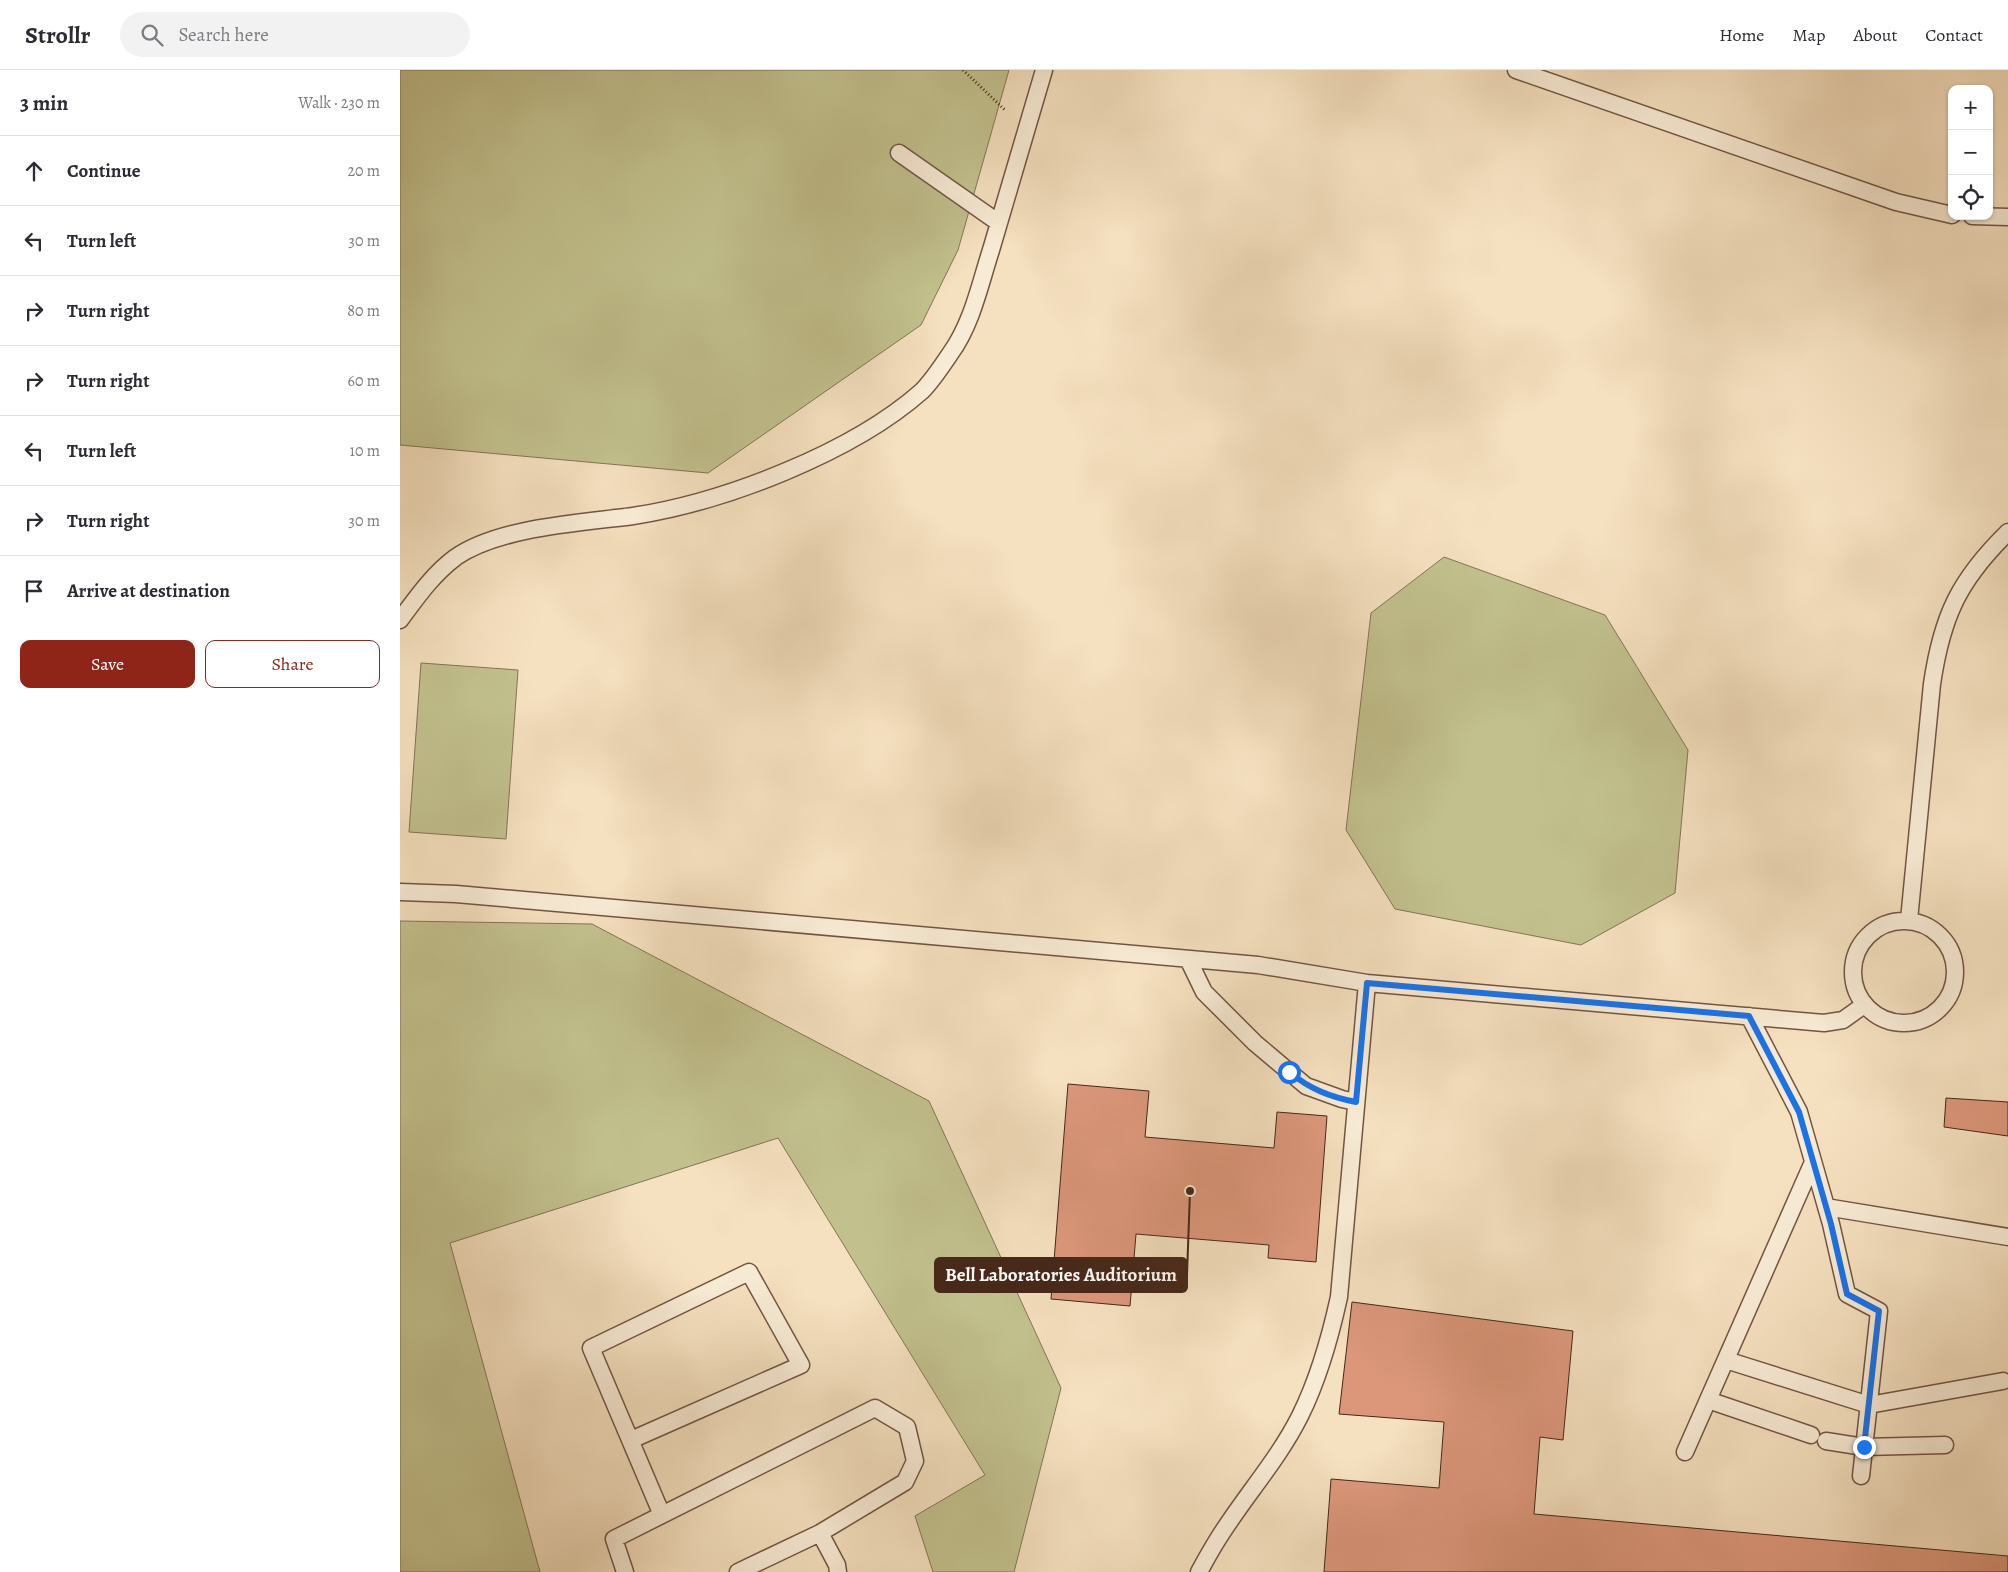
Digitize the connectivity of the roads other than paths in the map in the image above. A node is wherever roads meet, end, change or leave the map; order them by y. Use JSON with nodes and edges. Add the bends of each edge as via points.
{"nodes":[{"id":1,"x":1044,"y":70,"type":"edge"},
{"id":2,"x":1516,"y":70,"type":"edge"},
{"id":3,"x":899,"y":153,"type":"dead end"},
{"id":4,"x":1948,"y":214,"type":"edge"},
{"id":5,"x":1993,"y":217,"type":"edge"},
{"id":6,"x":2008,"y":217,"type":"edge"},
{"id":7,"x":999,"y":223,"type":"junction"},
{"id":8,"x":2008,"y":532,"type":"edge"},
{"id":9,"x":400,"y":620,"type":"edge"},
{"id":10,"x":400,"y":892,"type":"edge"},
{"id":11,"x":1909,"y":920,"type":"junction"},
{"id":12,"x":1188,"y":958,"type":"junction"},
{"id":13,"x":1367,"y":983,"type":"junction"},
{"id":14,"x":1864,"y":1005,"type":"junction"},
{"id":15,"x":1749,"y":1016,"type":"junction"},
{"id":16,"x":1356,"y":1102,"type":"junction"},
{"id":17,"x":1813,"y":1162,"type":"junction"},
{"id":18,"x":1826,"y":1207,"type":"junction"},
{"id":19,"x":2008,"y":1237,"type":"edge"},
{"id":20,"x":1726,"y":1360,"type":"junction"},
{"id":21,"x":2003,"y":1381,"type":"dead end"},
{"id":22,"x":1708,"y":1400,"type":"junction"},
{"id":23,"x":1869,"y":1405,"type":"junction"},
{"id":24,"x":1811,"y":1435,"type":"dead end"},
{"id":25,"x":631,"y":1440,"type":"junction"},
{"id":26,"x":1826,"y":1441,"type":"dead end"},
{"id":27,"x":1945,"y":1445,"type":"dead end"},
{"id":28,"x":1864,"y":1447,"type":"junction"},
{"id":29,"x":1685,"y":1452,"type":"dead end"},
{"id":30,"x":1861,"y":1476,"type":"dead end"},
{"id":31,"x":662,"y":1515,"type":"junction"},
{"id":32,"x":820,"y":1533,"type":"junction"},
{"id":33,"x":626,"y":1572,"type":"edge"},
{"id":34,"x":738,"y":1572,"type":"edge"},
{"id":35,"x":838,"y":1572,"type":"edge"},
{"id":36,"x":1199,"y":1572,"type":"edge"}],
"edges":[{"from":1,"to":7,"type":"lane"},
{"from":2,"to":4,"type":"lane","via":[[1896,202]]},
{"from":3,"to":7,"type":"lane"},
{"from":5,"to":6,"type":"lane"},
{"from":7,"to":9,"type":"lane","via":[[973,310],[952,352],[923,390],[884,419],[842,444],[793,467],[701,502],[495,538],[457,557],[429,581]]},
{"from":8,"to":11,"type":"lane","via":[[1986,553],[1964,584],[1948,614],[1937,649]]},
{"from":10,"to":12,"type":"lane","via":[[466,894]]},
{"from":11,"to":14,"type":"lane","via":[[1889,922],[1871,932],[1859,947],[1853,967],[1854,987]]},
{"from":11,"to":14,"type":"lane","via":[[1929,926],[1945,939],[1954,957],[1956,978],[1950,997],[1937,1013],[1919,1022],[1899,1024],[1880,1018]]},
{"from":12,"to":13,"type":"lane","via":[[1258,965]]},
{"from":12,"to":16,"type":"lane","via":[[1204,992],[1255,1043],[1306,1086]]},
{"from":13,"to":15,"type":"lane"},
{"from":13,"to":16,"type":"lane"},
{"from":14,"to":15,"type":"lane","via":[[1843,1020],[1824,1023]]},
{"from":15,"to":17,"type":"lane","via":[[1799,1112]]},
{"from":16,"to":36,"type":"lane","via":[[1339,1297],[1320,1372],[1300,1417],[1218,1538]]},
{"from":17,"to":18,"type":"lane"},
{"from":17,"to":20,"type":"lane"},
{"from":18,"to":19,"type":"lane"},
{"from":18,"to":23,"type":"lane","via":[[1847,1294],[1879,1311]]},
{"from":20,"to":22,"type":"lane"},
{"from":20,"to":23,"type":"lane"},
{"from":21,"to":23,"type":"lane"},
{"from":22,"to":24,"type":"lane"},
{"from":22,"to":29,"type":"lane"},
{"from":23,"to":28,"type":"lane"},
{"from":25,"to":25,"type":"lane","via":[[591,1348],[749,1272],[801,1365]]},
{"from":25,"to":31,"type":"lane"},
{"from":26,"to":28,"type":"lane"},
{"from":27,"to":28,"type":"lane"},
{"from":28,"to":30,"type":"lane"},
{"from":31,"to":32,"type":"lane","via":[[875,1408],[907,1427],[915,1461],[905,1482]]},
{"from":31,"to":33,"type":"lane","via":[[614,1538]]},
{"from":32,"to":34,"type":"lane"},
{"from":32,"to":35,"type":"lane"}]}
